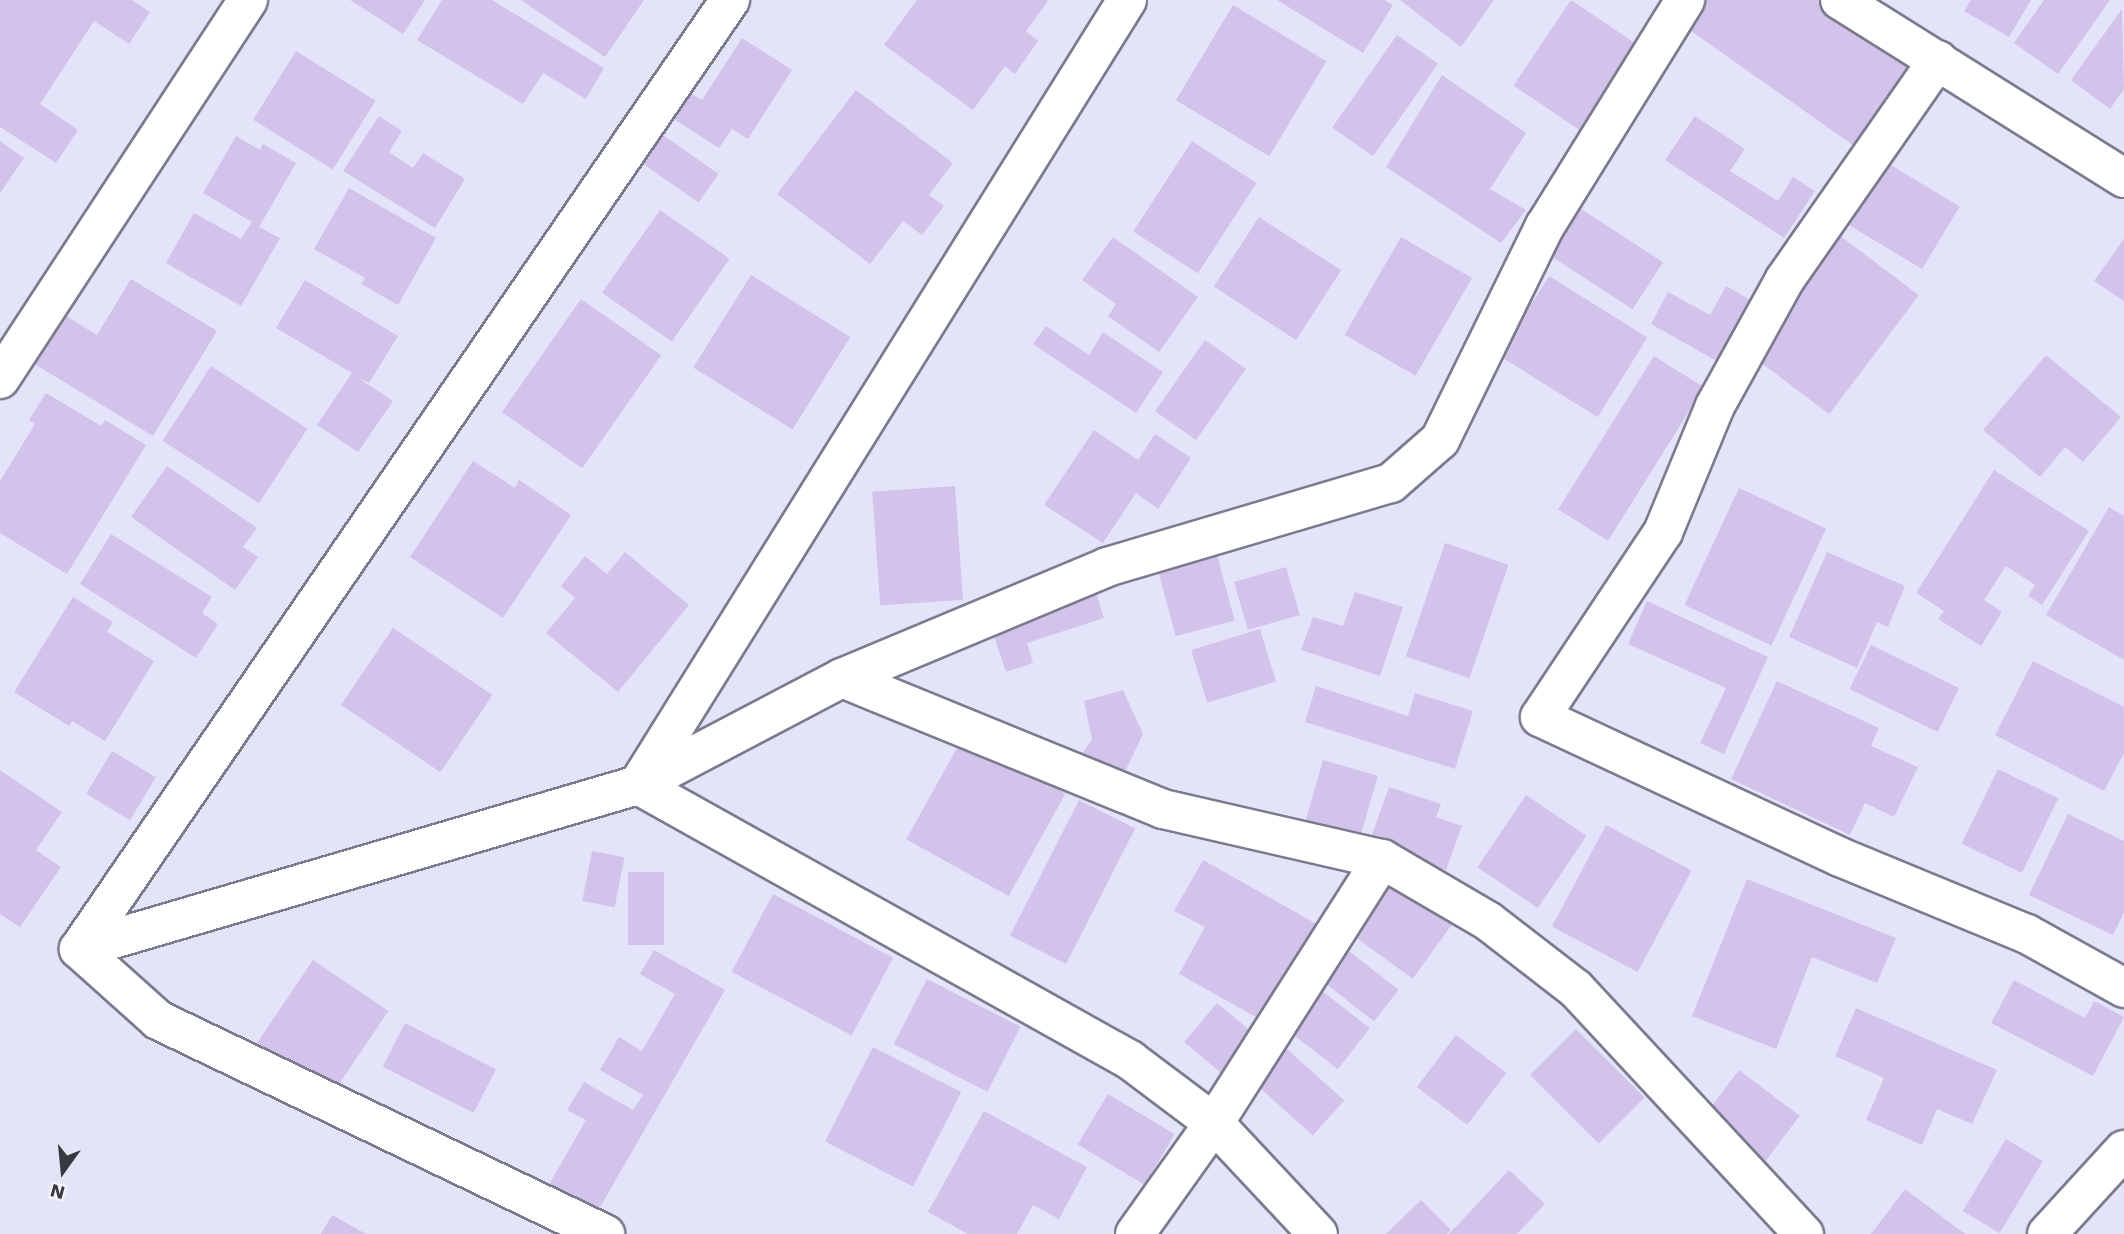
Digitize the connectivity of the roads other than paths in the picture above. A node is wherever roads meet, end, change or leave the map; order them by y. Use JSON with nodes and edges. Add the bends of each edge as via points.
{"nodes":[{"id":1,"x":248,"y":0,"type":"edge"},
{"id":2,"x":730,"y":0,"type":"edge"},
{"id":3,"x":1127,"y":0,"type":"edge"},
{"id":4,"x":1685,"y":0,"type":"edge"},
{"id":5,"x":1840,"y":0,"type":"edge"},
{"id":6,"x":1938,"y":60,"type":"junction"},
{"id":7,"x":2124,"y":177,"type":"edge"},
{"id":8,"x":0,"y":379,"type":"edge"},
{"id":9,"x":842,"y":678,"type":"junction"},
{"id":10,"x":638,"y":785,"type":"junction"},
{"id":11,"x":1382,"y":859,"type":"junction"},
{"id":12,"x":79,"y":949,"type":"junction"},
{"id":13,"x":2124,"y":988,"type":"edge"},
{"id":14,"x":1214,"y":1123,"type":"junction"},
{"id":15,"x":2124,"y":1150,"type":"edge"},
{"id":16,"x":2050,"y":1233,"type":"edge"},
{"id":17,"x":605,"y":1234,"type":"edge"},
{"id":18,"x":1135,"y":1234,"type":"edge"},
{"id":19,"x":1318,"y":1234,"type":"edge"},
{"id":20,"x":1804,"y":1234,"type":"edge"}],
"edges":[{"from":1,"to":8,"type":"street"},
{"from":2,"to":12,"type":"street"},
{"from":3,"to":10,"type":"street"},
{"from":4,"to":9,"type":"street","via":[[1545,226],[1440,440],[1391,482],[1107,567]]},
{"from":5,"to":6,"type":"street"},
{"from":6,"to":7,"type":"street"},
{"from":6,"to":13,"type":"street","via":[[1784,281],[1715,406],[1663,532],[1540,716],[1840,857],[2027,934]]},
{"from":9,"to":10,"type":"street"},
{"from":9,"to":11,"type":"street","via":[[1163,809]]},
{"from":10,"to":12,"type":"street"},
{"from":10,"to":14,"type":"street","via":[[1130,1060]]},
{"from":11,"to":14,"type":"street"},
{"from":11,"to":20,"type":"street","via":[[1489,921],[1576,989]]},
{"from":12,"to":17,"type":"street","via":[[158,1020]]},
{"from":14,"to":18,"type":"street"},
{"from":14,"to":19,"type":"street"},
{"from":15,"to":16,"type":"street"}]}
